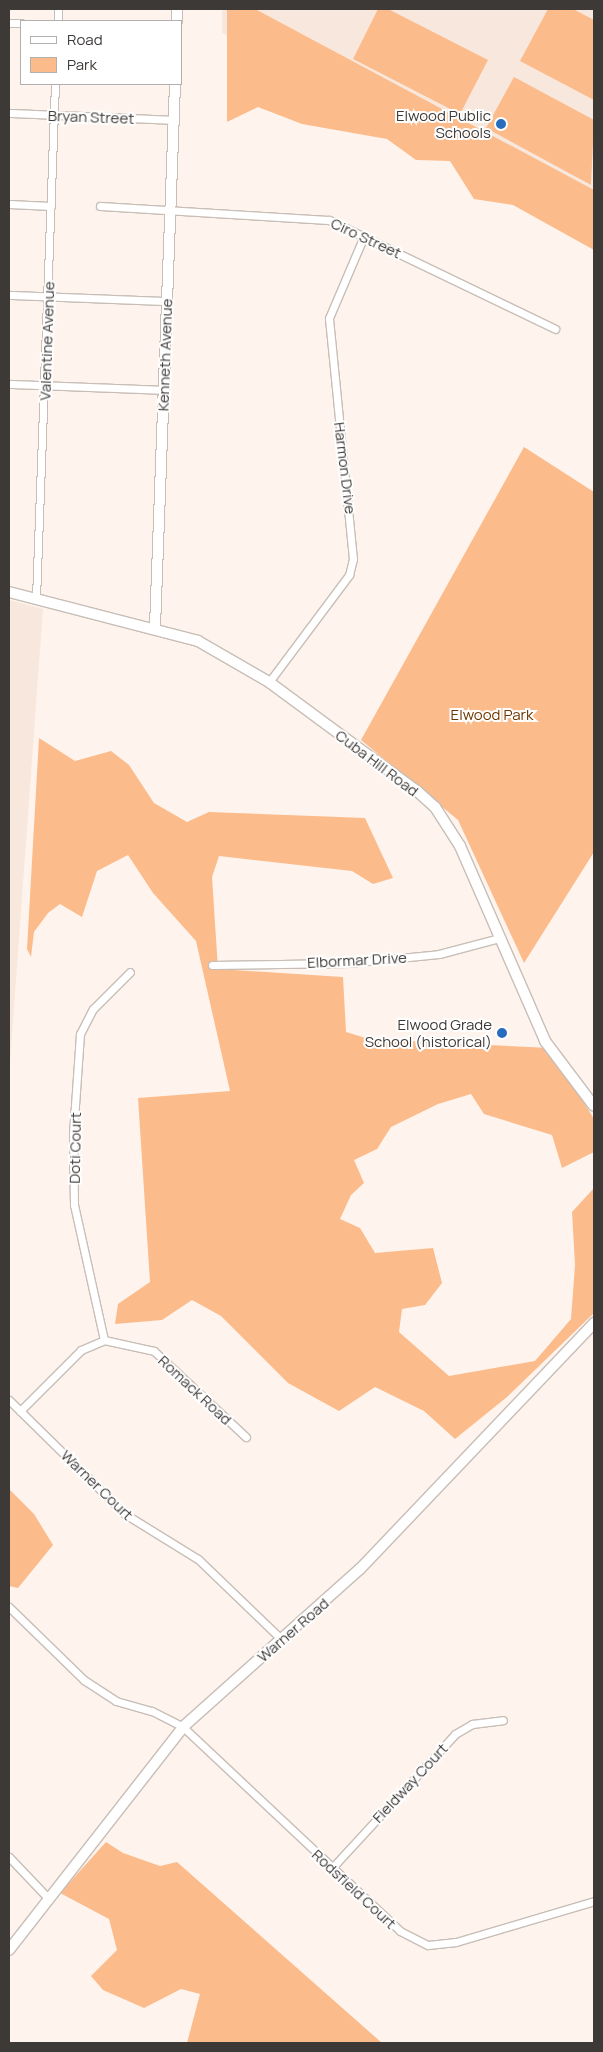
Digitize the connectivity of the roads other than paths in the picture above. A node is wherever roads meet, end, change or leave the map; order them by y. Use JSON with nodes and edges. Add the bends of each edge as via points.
{"nodes":[{"id":1,"x":55,"y":85,"type":"edge"},
{"id":2,"x":175,"y":85,"type":"edge"},
{"id":3,"x":9,"y":114,"type":"edge"},
{"id":4,"x":54,"y":116,"type":"junction"},
{"id":5,"x":173,"y":120,"type":"junction"},
{"id":6,"x":9,"y":204,"type":"edge"},
{"id":7,"x":52,"y":206,"type":"junction"},
{"id":8,"x":100,"y":206,"type":"dead end"},
{"id":9,"x":170,"y":209,"type":"junction"},
{"id":10,"x":364,"y":236,"type":"junction"},
{"id":11,"x":9,"y":294,"type":"edge"},
{"id":12,"x":48,"y":296,"type":"junction"},
{"id":13,"x":167,"y":301,"type":"junction"},
{"id":14,"x":555,"y":329,"type":"dead end"},
{"id":15,"x":9,"y":384,"type":"edge"},
{"id":16,"x":45,"y":385,"type":"junction"},
{"id":17,"x":163,"y":390,"type":"junction"},
{"id":18,"x":9,"y":592,"type":"edge"},
{"id":19,"x":36,"y":599,"type":"junction"},
{"id":20,"x":155,"y":627,"type":"junction"},
{"id":21,"x":269,"y":682,"type":"junction"},
{"id":22,"x":499,"y":938,"type":"junction"},
{"id":23,"x":212,"y":965,"type":"dead end"},
{"id":24,"x":130,"y":972,"type":"dead end"},
{"id":25,"x":594,"y":1106,"type":"edge"},
{"id":26,"x":594,"y":1323,"type":"edge"},
{"id":27,"x":104,"y":1340,"type":"junction"},
{"id":28,"x":9,"y":1400,"type":"edge"},
{"id":29,"x":20,"y":1412,"type":"junction"},
{"id":30,"x":246,"y":1437,"type":"dead end"},
{"id":31,"x":9,"y":1607,"type":"edge"},
{"id":32,"x":280,"y":1639,"type":"junction"},
{"id":33,"x":503,"y":1720,"type":"dead end"},
{"id":34,"x":183,"y":1727,"type":"junction"},
{"id":35,"x":9,"y":1856,"type":"edge"},
{"id":36,"x":331,"y":1869,"type":"junction"},
{"id":37,"x":49,"y":1900,"type":"junction"},
{"id":38,"x":594,"y":1901,"type":"edge"},
{"id":39,"x":9,"y":1950,"type":"edge"}],
"edges":[{"from":1,"to":4,"type":"street","name":"Valentine Avenue"},
{"from":2,"to":5,"type":"street","name":"Kenneth Avenue"},
{"from":3,"to":4,"type":"street","name":"Bryan Street"},
{"from":4,"to":5,"type":"street","name":"Bryan Street"},
{"from":4,"to":7,"type":"street","name":"Valentine Avenue"},
{"from":5,"to":9,"type":"street","name":"Kenneth Avenue"},
{"from":6,"to":7,"type":"street"},
{"from":7,"to":12,"type":"street","name":"Valentine Avenue"},
{"from":8,"to":9,"type":"street","name":"Ciro Street"},
{"from":9,"to":10,"type":"street","name":"Ciro Street","via":[[313,217]]},
{"from":9,"to":13,"type":"street","name":"Kenneth Avenue"},
{"from":10,"to":14,"type":"street","name":"Ciro Street"},
{"from":10,"to":21,"type":"street","name":"Harmon Drive","via":[[330,318],[353,559],[348,575]]},
{"from":11,"to":12,"type":"street"},
{"from":12,"to":13,"type":"street"},
{"from":12,"to":16,"type":"street","name":"Valentine Avenue"},
{"from":13,"to":17,"type":"street","name":"Kenneth Avenue"},
{"from":15,"to":16,"type":"street"},
{"from":16,"to":17,"type":"street"},
{"from":16,"to":19,"type":"street","name":"Valentine Avenue"},
{"from":17,"to":20,"type":"street","name":"Kenneth Avenue"},
{"from":18,"to":19,"type":"street","name":"Cuba Hill Road"},
{"from":19,"to":20,"type":"street","name":"Cuba Hill Road"},
{"from":20,"to":21,"type":"street","name":"Cuba Hill Road","via":[[198,641]]},
{"from":21,"to":22,"type":"street","name":"Cuba Hill Road","via":[[434,807],[460,846]]},
{"from":22,"to":23,"type":"street","name":"Elbormar Drive","via":[[439,954],[348,963]]},
{"from":22,"to":25,"type":"street","name":"Cuba Hill Road","via":[[545,1041]]},
{"from":24,"to":27,"type":"street","name":"Doti Court","via":[[92,1009],[80,1034],[73,1134],[74,1205]]},
{"from":26,"to":32,"type":"street","name":"Warner Road","via":[[360,1569]]},
{"from":27,"to":29,"type":"street","via":[[81,1350]]},
{"from":27,"to":30,"type":"street","name":"Romack Road","via":[[154,1351]]},
{"from":28,"to":29,"type":"street","name":"Warner Court"},
{"from":29,"to":32,"type":"street","name":"Warner Court","via":[[125,1514],[198,1559]]},
{"from":31,"to":34,"type":"street","name":"Rodsfield Court","via":[[84,1680],[116,1701],[152,1711]]},
{"from":32,"to":34,"type":"street","name":"Warner Road"},
{"from":33,"to":36,"type":"street","name":"Fieldway Court","via":[[472,1724],[455,1734]]},
{"from":34,"to":36,"type":"street","name":"Rodsfield Court"},
{"from":34,"to":37,"type":"street","name":"Warner Road"},
{"from":35,"to":37,"type":"street"},
{"from":36,"to":38,"type":"street","name":"Rodsfield Court","via":[[400,1931],[428,1945],[456,1942]]},
{"from":37,"to":39,"type":"street","name":"Warner Road"}]}
